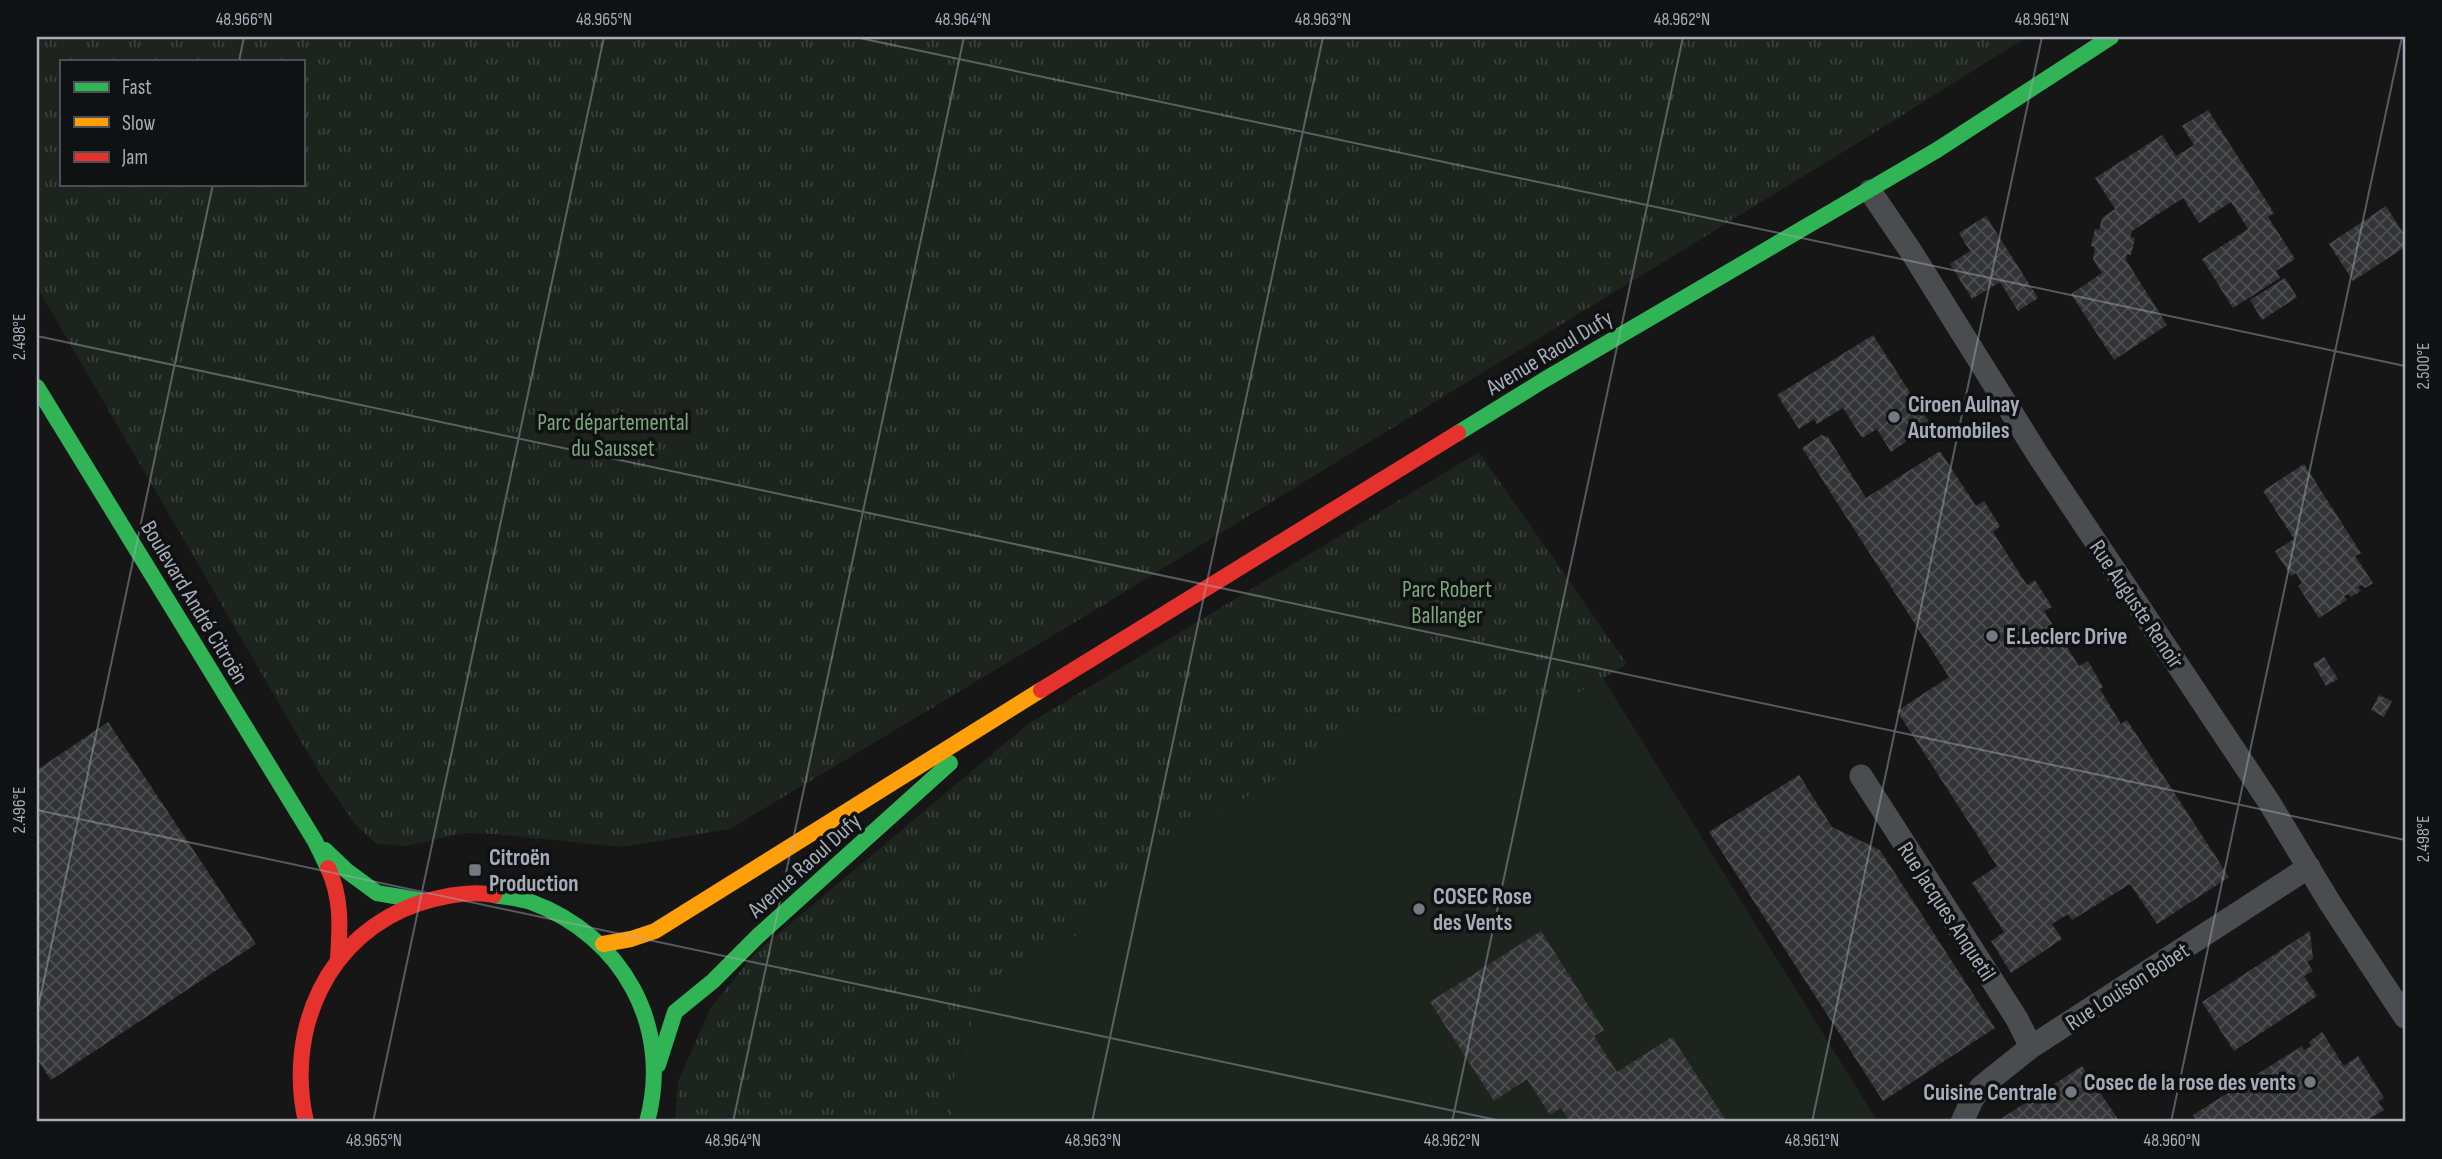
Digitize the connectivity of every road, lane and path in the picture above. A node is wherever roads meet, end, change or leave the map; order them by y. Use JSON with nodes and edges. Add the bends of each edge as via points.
{"nodes":[{"id":1,"x":2111,"y":37,"type":"edge"},
{"id":2,"x":1870,"y":191,"type":"junction"},
{"id":3,"x":37,"y":387,"type":"edge"},
{"id":4,"x":1011,"y":708,"type":"junction"},
{"id":5,"x":1861,"y":776,"type":"dead end"},
{"id":6,"x":315,"y":841,"type":"junction"},
{"id":7,"x":2309,"y":867,"type":"junction"},
{"id":8,"x":423,"y":901,"type":"junction"},
{"id":9,"x":603,"y":944,"type":"junction"},
{"id":10,"x":338,"y":959,"type":"junction"},
{"id":11,"x":2405,"y":1017,"type":"edge"},
{"id":12,"x":2031,"y":1047,"type":"junction"},
{"id":13,"x":655,"y":1073,"type":"junction"},
{"id":14,"x":306,"y":1122,"type":"edge"},
{"id":15,"x":647,"y":1122,"type":"edge"},
{"id":16,"x":1962,"y":1122,"type":"edge"}],
"edges":[{"from":1,"to":2,"type":"main road","name":"Avenue Raoul Dufy"},
{"from":2,"to":4,"type":"main road","name":"Avenue Raoul Dufy","via":[[1544,380]]},
{"from":2,"to":7,"type":"street","name":"Rue Auguste Renoir"},
{"from":3,"to":6,"type":"main road","name":"Boulevard André Citroën"},
{"from":4,"to":9,"type":"main road","name":"Avenue Raoul Dufy","via":[[655,931]]},
{"from":4,"to":13,"type":"main road","name":"Avenue Raoul Dufy","via":[[675,1012]]},
{"from":5,"to":12,"type":"street","name":"Rue Jacques Anquetil"},
{"from":6,"to":8,"type":"main road","name":"Boulevard André Citroën","via":[[377,893]]},
{"from":6,"to":10,"type":"main road","name":"Boulevard André Citroën","via":[[334,882],[341,915]]},
{"from":7,"to":11,"type":"street","name":"Rue Auguste Renoir"},
{"from":7,"to":12,"type":"street","name":"Rue Louison Bobet"},
{"from":8,"to":9,"type":"main road","via":[[476,893],[519,897],[550,908]]},
{"from":8,"to":10,"type":"main road","via":[[391,915]]},
{"from":9,"to":13,"type":"main road","via":[[642,1003]]},
{"from":10,"to":14,"type":"main road","via":[[314,999],[301,1044],[299,1082]]},
{"from":12,"to":16,"type":"street","name":"Rue Louison Bobet","via":[[1981,1087]]},
{"from":13,"to":15,"type":"main road"}]}
